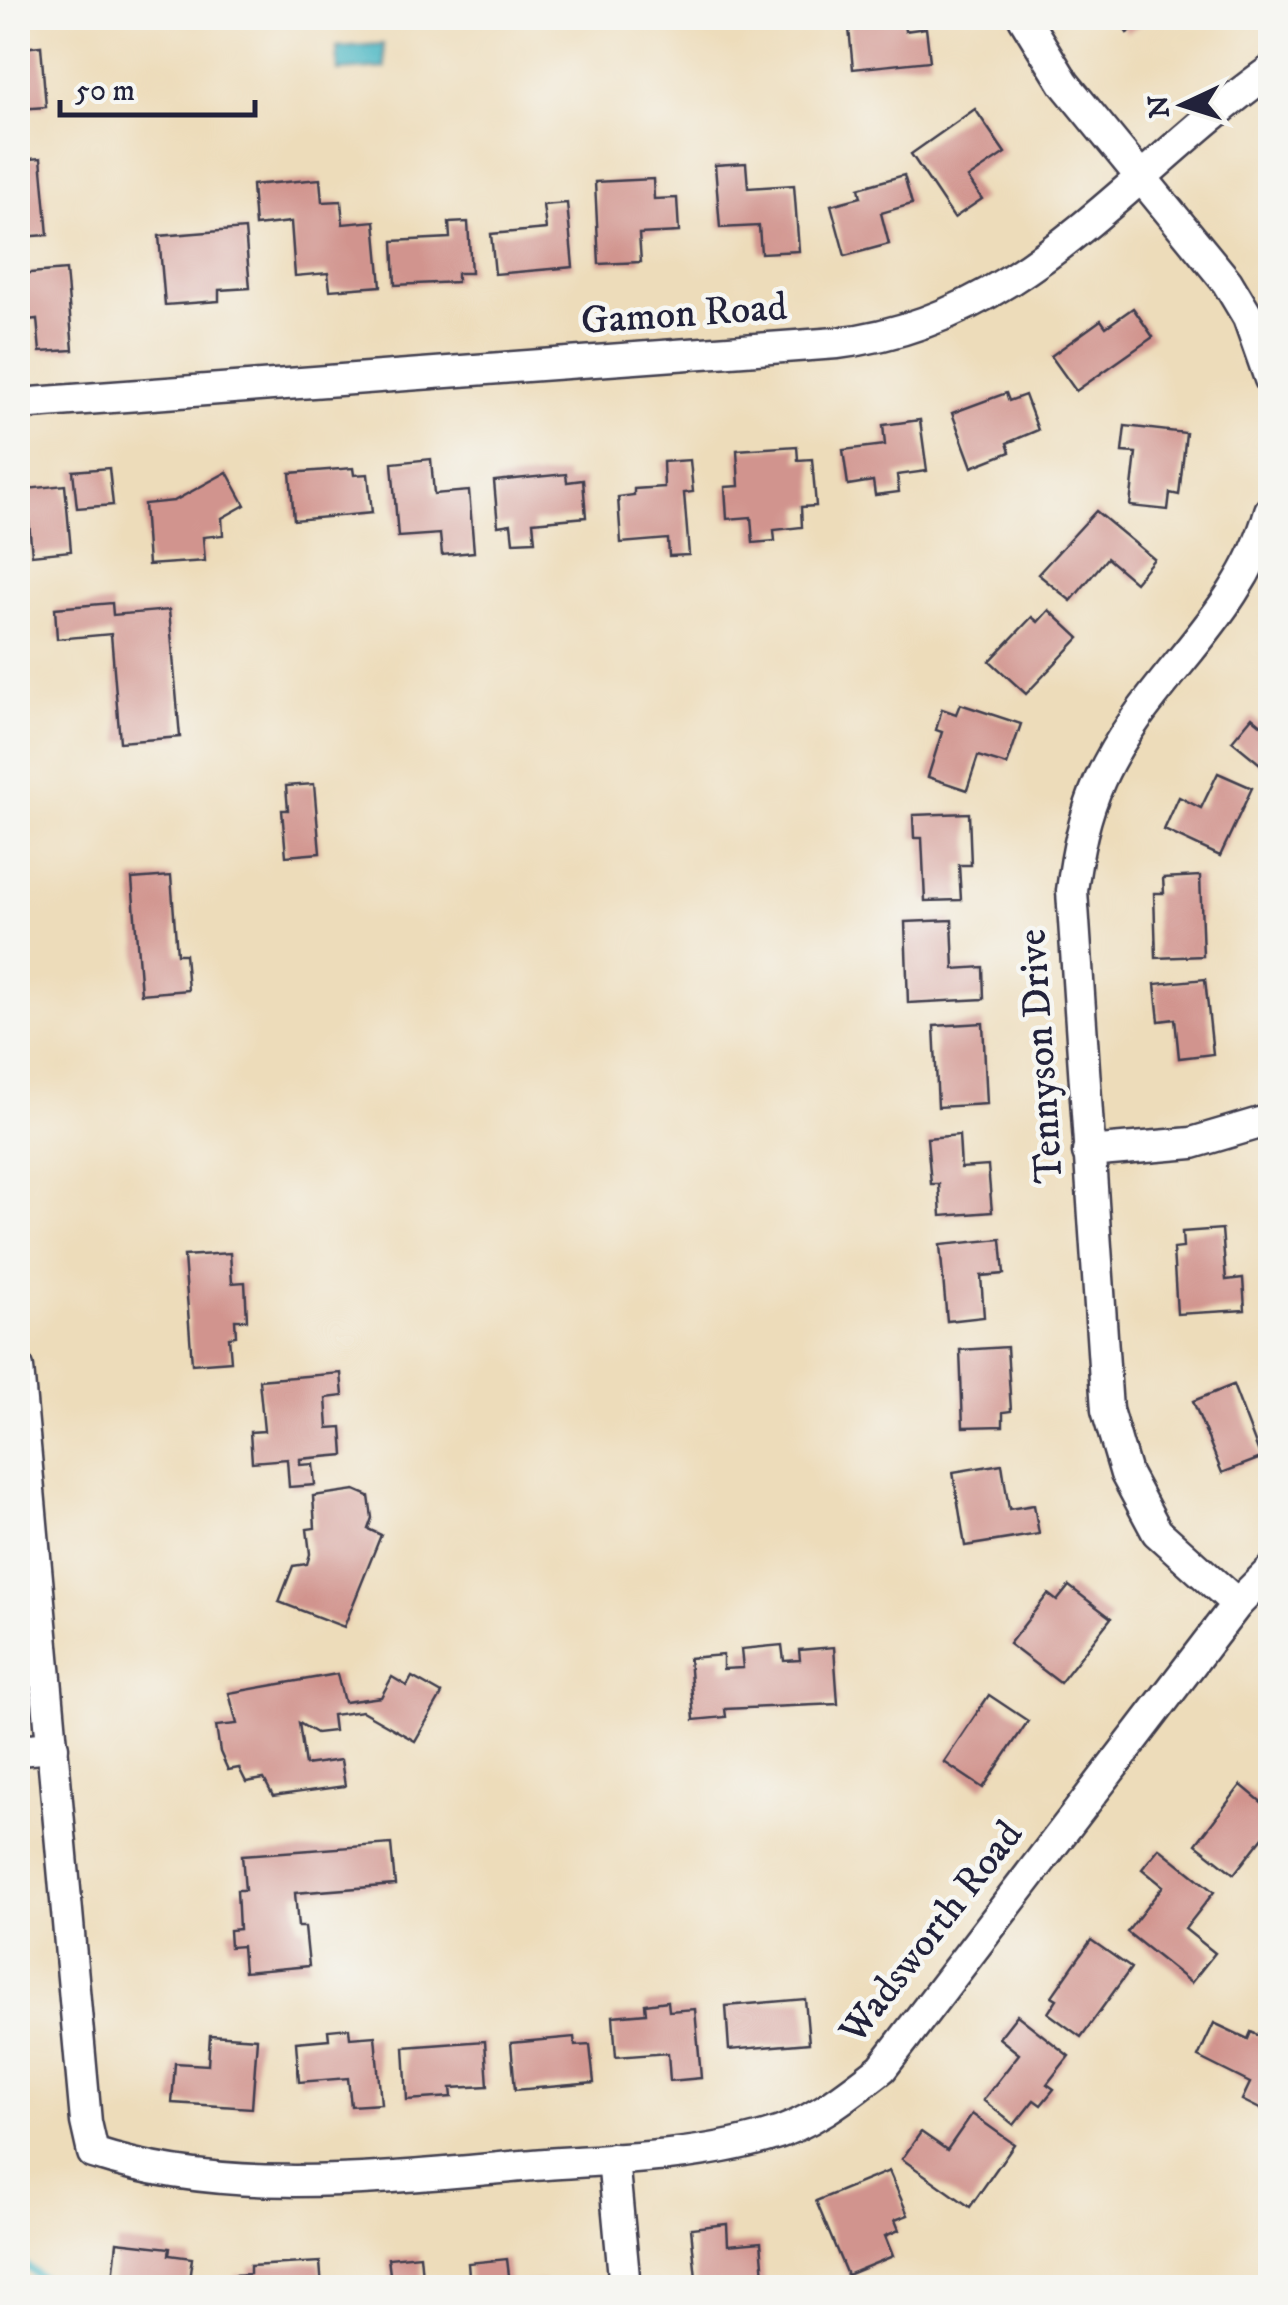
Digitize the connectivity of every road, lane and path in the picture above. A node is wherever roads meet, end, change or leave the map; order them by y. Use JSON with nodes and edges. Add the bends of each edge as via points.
{"nodes":[{"id":1,"x":1024,"y":18,"type":"edge"},
{"id":2,"x":1270,"y":71,"type":"edge"},
{"id":3,"x":1142,"y":177,"type":"junction"},
{"id":4,"x":1270,"y":378,"type":"edge"},
{"id":5,"x":18,"y":404,"type":"edge"},
{"id":6,"x":1270,"y":511,"type":"edge"},
{"id":7,"x":1270,"y":1120,"type":"edge"},
{"id":8,"x":1088,"y":1152,"type":"junction"},
{"id":9,"x":18,"y":1368,"type":"edge"},
{"id":10,"x":1270,"y":1571,"type":"edge"},
{"id":11,"x":1238,"y":1604,"type":"junction"},
{"id":12,"x":53,"y":1747,"type":"junction"},
{"id":13,"x":18,"y":1750,"type":"edge"},
{"id":14,"x":612,"y":2159,"type":"junction"},
{"id":15,"x":625,"y":2288,"type":"edge"}],
"edges":[{"from":1,"to":3,"type":"street","via":[[1064,83]]},
{"from":2,"to":3,"type":"street","name":"Gamon Road"},
{"from":3,"to":4,"type":"street","via":[[1227,282],[1248,316]]},
{"from":3,"to":5,"type":"street","name":"Gamon Road","via":[[1005,286],[946,318],[896,334],[837,344]]},
{"from":6,"to":8,"type":"street","name":"Tennyson Drive","via":[[1242,582],[1122,741],[1084,820],[1072,912]]},
{"from":7,"to":8,"type":"street","via":[[1192,1143]]},
{"from":8,"to":11,"type":"street","name":"Tennyson Drive","via":[[1106,1410],[1118,1455],[1157,1532]]},
{"from":9,"to":12,"type":"street"},
{"from":10,"to":11,"type":"street","name":"Wadsworth Road"},
{"from":11,"to":14,"type":"street","name":"Wadsworth Road","via":[[882,2068],[830,2108],[768,2137]]},
{"from":12,"to":13,"type":"street"},
{"from":12,"to":14,"type":"street","name":"Wadsworth Road","via":[[93,2153],[222,2177],[322,2181]]},
{"from":14,"to":15,"type":"street"}]}
